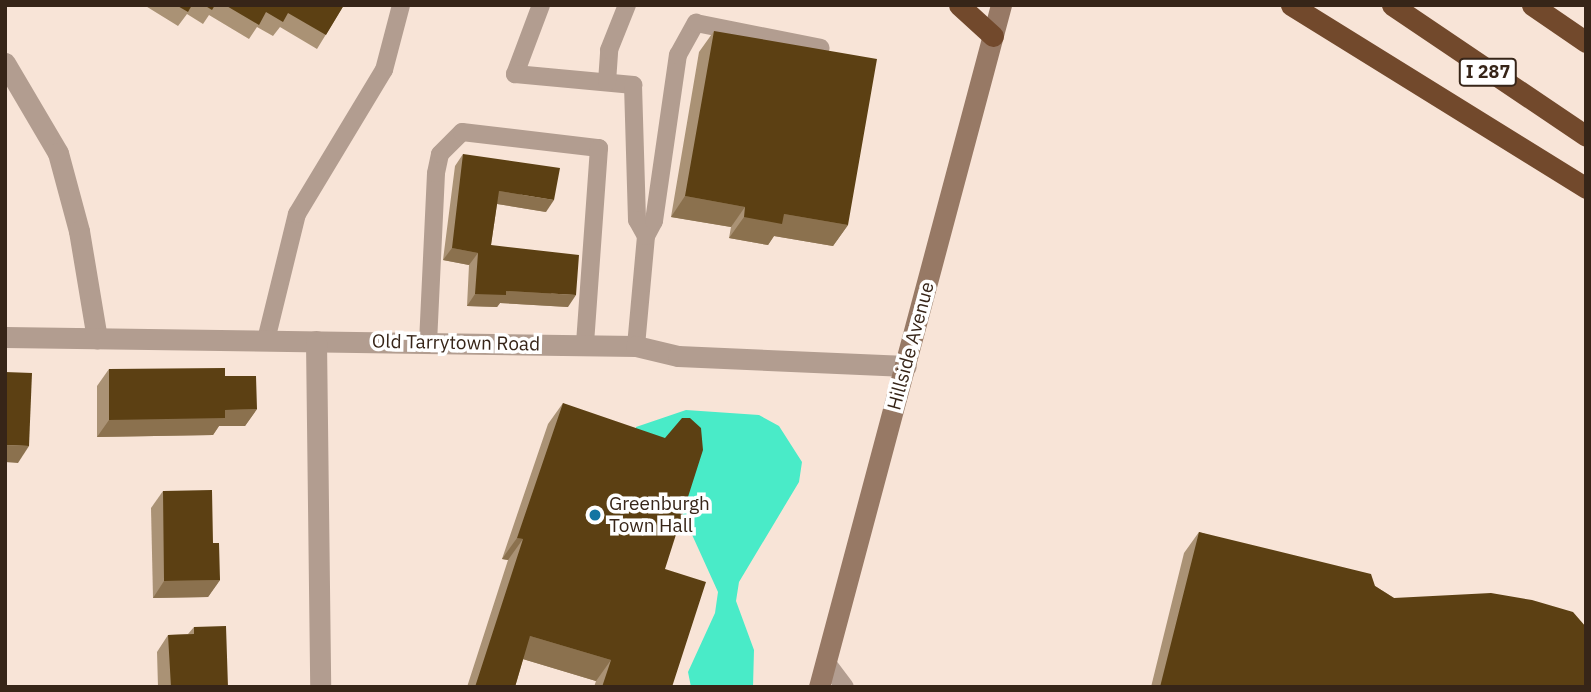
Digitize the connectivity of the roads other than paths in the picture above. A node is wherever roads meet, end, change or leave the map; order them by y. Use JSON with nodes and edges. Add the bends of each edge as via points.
{"nodes":[{"id":1,"x":401,"y":5,"type":"edge"},
{"id":2,"x":541,"y":5,"type":"edge"},
{"id":3,"x":626,"y":5,"type":"edge"},
{"id":4,"x":959,"y":5,"type":"edge"},
{"id":5,"x":1001,"y":5,"type":"edge"},
{"id":6,"x":1291,"y":5,"type":"edge"},
{"id":7,"x":1392,"y":5,"type":"edge"},
{"id":8,"x":1532,"y":5,"type":"edge"},
{"id":9,"x":993,"y":36,"type":"junction"},
{"id":10,"x":1586,"y":41,"type":"edge"},
{"id":11,"x":821,"y":48,"type":"edge"},
{"id":12,"x":5,"y":63,"type":"edge"},
{"id":13,"x":607,"y":82,"type":"junction"},
{"id":14,"x":1586,"y":136,"type":"edge"},
{"id":15,"x":1586,"y":188,"type":"edge"},
{"id":16,"x":646,"y":236,"type":"junction"},
{"id":17,"x":5,"y":337,"type":"edge"},
{"id":18,"x":97,"y":338,"type":"junction"},
{"id":19,"x":265,"y":340,"type":"junction"},
{"id":20,"x":316,"y":341,"type":"junction"},
{"id":21,"x":428,"y":343,"type":"junction"},
{"id":22,"x":584,"y":345,"type":"junction"},
{"id":23,"x":636,"y":346,"type":"junction"},
{"id":24,"x":906,"y":366,"type":"junction"},
{"id":25,"x":826,"y":662,"type":"junction"},
{"id":26,"x":320,"y":687,"type":"edge"},
{"id":27,"x":819,"y":687,"type":"edge"},
{"id":28,"x":845,"y":687,"type":"edge"}],
"edges":[{"from":1,"to":19,"type":"lane","via":[[384,70],[297,214]]},
{"from":2,"to":13,"type":"lane","via":[[515,74]]},
{"from":3,"to":13,"type":"lane","via":[[609,50]]},
{"from":4,"to":9,"type":"highway"},
{"from":5,"to":9,"type":"main road","name":"Hillside Avenue"},
{"from":6,"to":15,"type":"highway"},
{"from":7,"to":14,"type":"highway","number":"I 287"},
{"from":8,"to":10,"type":"highway"},
{"from":9,"to":24,"type":"main road","name":"Hillside Avenue"},
{"from":11,"to":16,"type":"lane","via":[[696,23],[678,55],[654,221]]},
{"from":12,"to":18,"type":"street","via":[[58,153],[79,231]]},
{"from":13,"to":16,"type":"lane","via":[[633,85],[637,220]]},
{"from":16,"to":23,"type":"lane"},
{"from":17,"to":18,"type":"street","name":"Old Tarrytown Road"},
{"from":18,"to":19,"type":"street","name":"Old Tarrytown Road"},
{"from":19,"to":20,"type":"street","name":"Old Tarrytown Road"},
{"from":20,"to":21,"type":"street","name":"Old Tarrytown Road"},
{"from":20,"to":26,"type":"street"},
{"from":21,"to":22,"type":"street","name":"Old Tarrytown Road"},
{"from":21,"to":22,"type":"lane","via":[[436,173],[440,154],[461,132],[599,148]]},
{"from":22,"to":23,"type":"street","name":"Old Tarrytown Road"},
{"from":23,"to":24,"type":"street","name":"Old Tarrytown Road","via":[[678,356]]},
{"from":24,"to":25,"type":"main road","name":"Hillside Avenue"},
{"from":25,"to":27,"type":"main road","name":"Hillside Avenue"},
{"from":25,"to":28,"type":"lane"}]}
